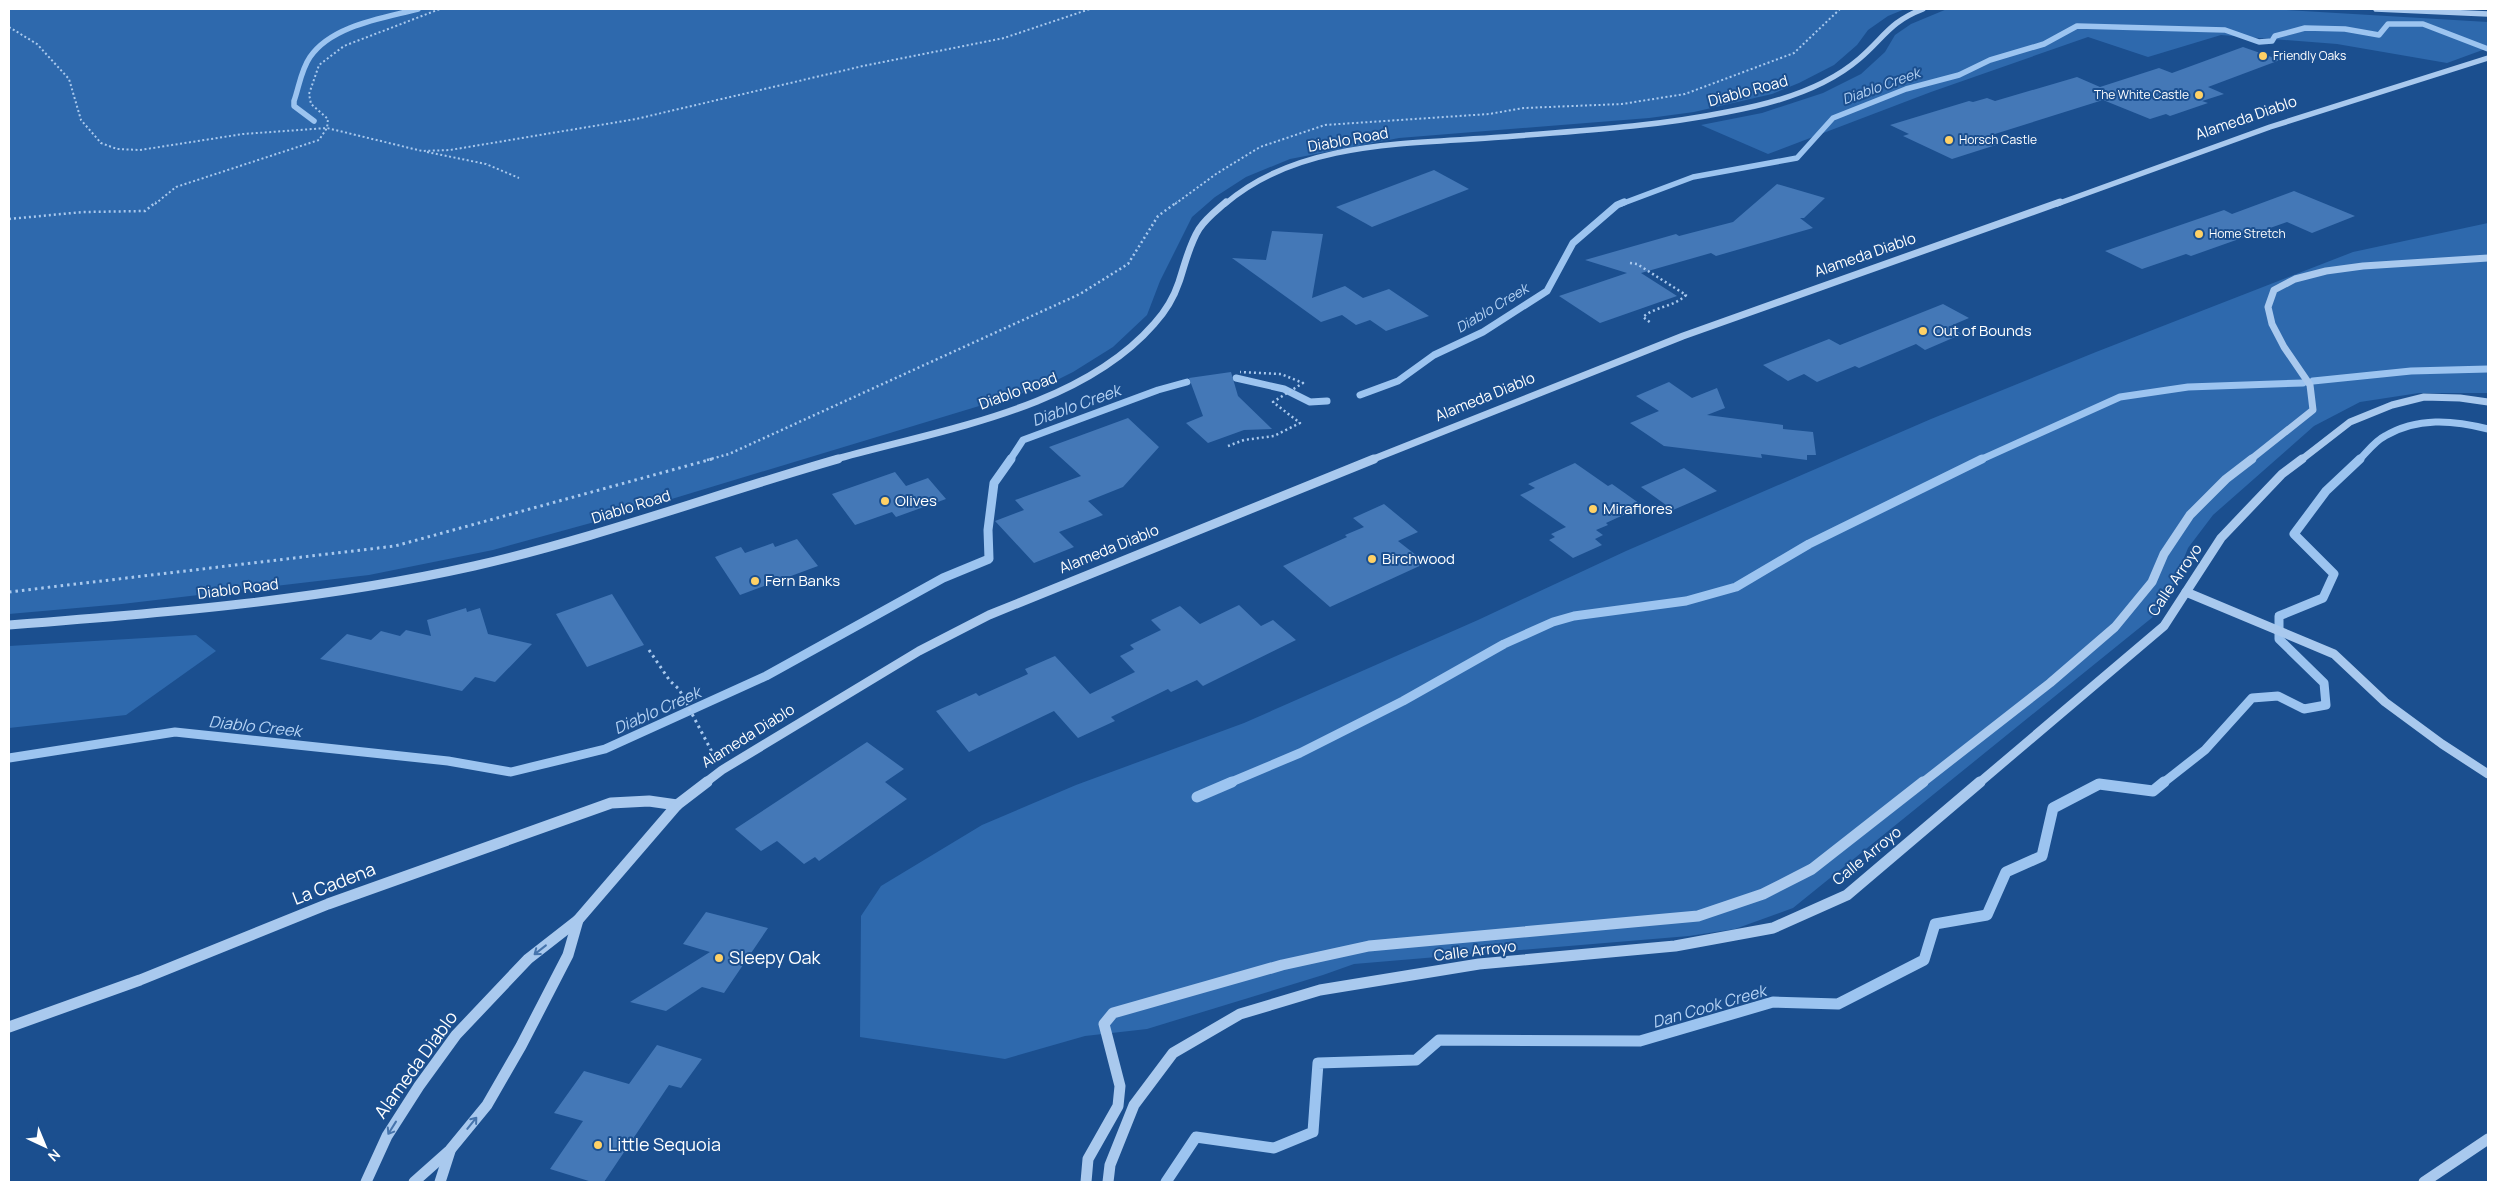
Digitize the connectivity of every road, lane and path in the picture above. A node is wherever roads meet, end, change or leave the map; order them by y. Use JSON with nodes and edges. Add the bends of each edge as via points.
{"nodes":[{"id":1,"x":440,"y":9,"type":"edge"},
{"id":2,"x":1090,"y":9,"type":"edge"},
{"id":3,"x":1840,"y":9,"type":"edge"},
{"id":4,"x":1923,"y":9,"type":"edge"},
{"id":5,"x":2376,"y":9,"type":"edge"},
{"id":6,"x":2488,"y":14,"type":"edge"},
{"id":7,"x":9,"y":27,"type":"edge"},
{"id":8,"x":2487,"y":58,"type":"edge"},
{"id":9,"x":327,"y":128,"type":"junction"},
{"id":10,"x":422,"y":151,"type":"junction"},
{"id":11,"x":519,"y":178,"type":"dead end"},
{"id":12,"x":9,"y":219,"type":"edge"},
{"id":13,"x":2488,"y":258,"type":"edge"},
{"id":14,"x":1630,"y":263,"type":"dead end"},
{"id":15,"x":1650,"y":323,"type":"dead end"},
{"id":16,"x":1240,"y":372,"type":"dead end"},
{"id":17,"x":2488,"y":402,"type":"edge"},
{"id":18,"x":1228,"y":446,"type":"dead end"},
{"id":19,"x":9,"y":592,"type":"edge"},
{"id":20,"x":2186,"y":592,"type":"junction"},
{"id":21,"x":9,"y":625,"type":"edge"},
{"id":22,"x":649,"y":650,"type":"dead end"},
{"id":23,"x":709,"y":747,"type":"dead end"},
{"id":24,"x":2488,"y":774,"type":"edge"},
{"id":25,"x":677,"y":805,"type":"junction"},
{"id":26,"x":578,"y":920,"type":"junction"},
{"id":27,"x":9,"y":1027,"type":"edge"},
{"id":28,"x":2488,"y":1139,"type":"edge"},
{"id":29,"x":450,"y":1150,"type":"junction"},
{"id":30,"x":366,"y":1182,"type":"edge"},
{"id":31,"x":414,"y":1182,"type":"edge"},
{"id":32,"x":440,"y":1182,"type":"edge"},
{"id":33,"x":1086,"y":1182,"type":"edge"},
{"id":34,"x":1108,"y":1182,"type":"edge"},
{"id":35,"x":2424,"y":1182,"type":"edge"}],
"edges":[{"from":1,"to":9,"type":"path","via":[[344,46],[319,65],[309,94],[311,104],[328,119]]},
{"from":2,"to":10,"type":"path","via":[[1004,38],[863,66],[636,119],[467,148]]},
{"from":3,"to":19,"type":"path","via":[[1794,53],[1685,94],[1622,104],[1524,108],[1489,114],[1326,125],[1260,147],[1158,216],[1128,264],[1080,294],[730,454],[395,546]]},
{"from":4,"to":21,"type":"street","name":"Diablo Road","via":[[1888,26],[1866,55],[1836,76],[1757,106],[1652,124],[1372,149],[1301,163],[1262,178],[1225,201],[1202,224],[1174,294],[1129,349],[1066,388],[1006,412],[824,462],[586,536],[429,575],[254,602]]},
{"from":5,"to":6,"type":"street"},
{"from":7,"to":9,"type":"path","via":[[37,44],[70,79],[81,120],[101,143],[117,149],[140,150],[243,134]]},
{"from":8,"to":25,"type":"street","name":"Alameda Diablo","via":[[2270,126],[1682,336],[998,612],[919,651],[826,706],[722,770]]},
{"from":9,"to":10,"type":"path"},
{"from":9,"to":12,"type":"path","via":[[319,140],[176,187],[145,211],[83,212]]},
{"from":10,"to":11,"type":"path","via":[[477,162],[508,171]]},
{"from":13,"to":33,"type":"street","via":[[2340,268],[2294,279],[2274,290],[2267,305],[2272,324],[2282,345],[2311,386],[2313,410],[2226,479],[2190,515],[2164,554],[2152,582],[2115,627],[2050,683],[1812,868],[1763,894],[1698,916],[1369,946],[1282,965],[1113,1013],[1104,1024],[1120,1086],[1118,1106],[1088,1158]]},
{"from":14,"to":15,"type":"path","via":[[1637,264],[1686,295],[1674,304],[1648,312],[1643,317]]},
{"from":16,"to":18,"type":"path","via":[[1289,375],[1303,383],[1273,402],[1300,423],[1274,436]]},
{"from":17,"to":20,"type":"street","name":"Calle Arroyo","via":[[2424,397],[2392,405],[2350,422],[2282,474],[2221,538]]},
{"from":20,"to":24,"type":"street","via":[[2334,654],[2384,702]]},
{"from":20,"to":34,"type":"street","name":"Calle Arroyo","via":[[2164,626],[1847,895],[1772,928],[1675,946],[1479,964],[1320,990],[1240,1014],[1173,1053],[1134,1105],[1110,1165]]},
{"from":22,"to":23,"type":"path","via":[[679,689]]},
{"from":25,"to":26,"type":"street","name":"Alameda Diablo"},
{"from":25,"to":27,"type":"street","name":"La Cadena","via":[[649,801],[611,803],[328,904],[140,980]]},
{"from":29,"to":26,"type":"street","name":"Alameda Diablo","one_way":true,"via":[[487,1105],[521,1046],[568,955]]},
{"from":26,"to":30,"type":"street","name":"Alameda Diablo","one_way":true,"via":[[528,959],[456,1035],[387,1136]]},
{"from":28,"to":35,"type":"street"},
{"from":29,"to":31,"type":"street","name":"Alameda Diablo"},
{"from":29,"to":32,"type":"street","name":"Alameda Diablo"}]}
